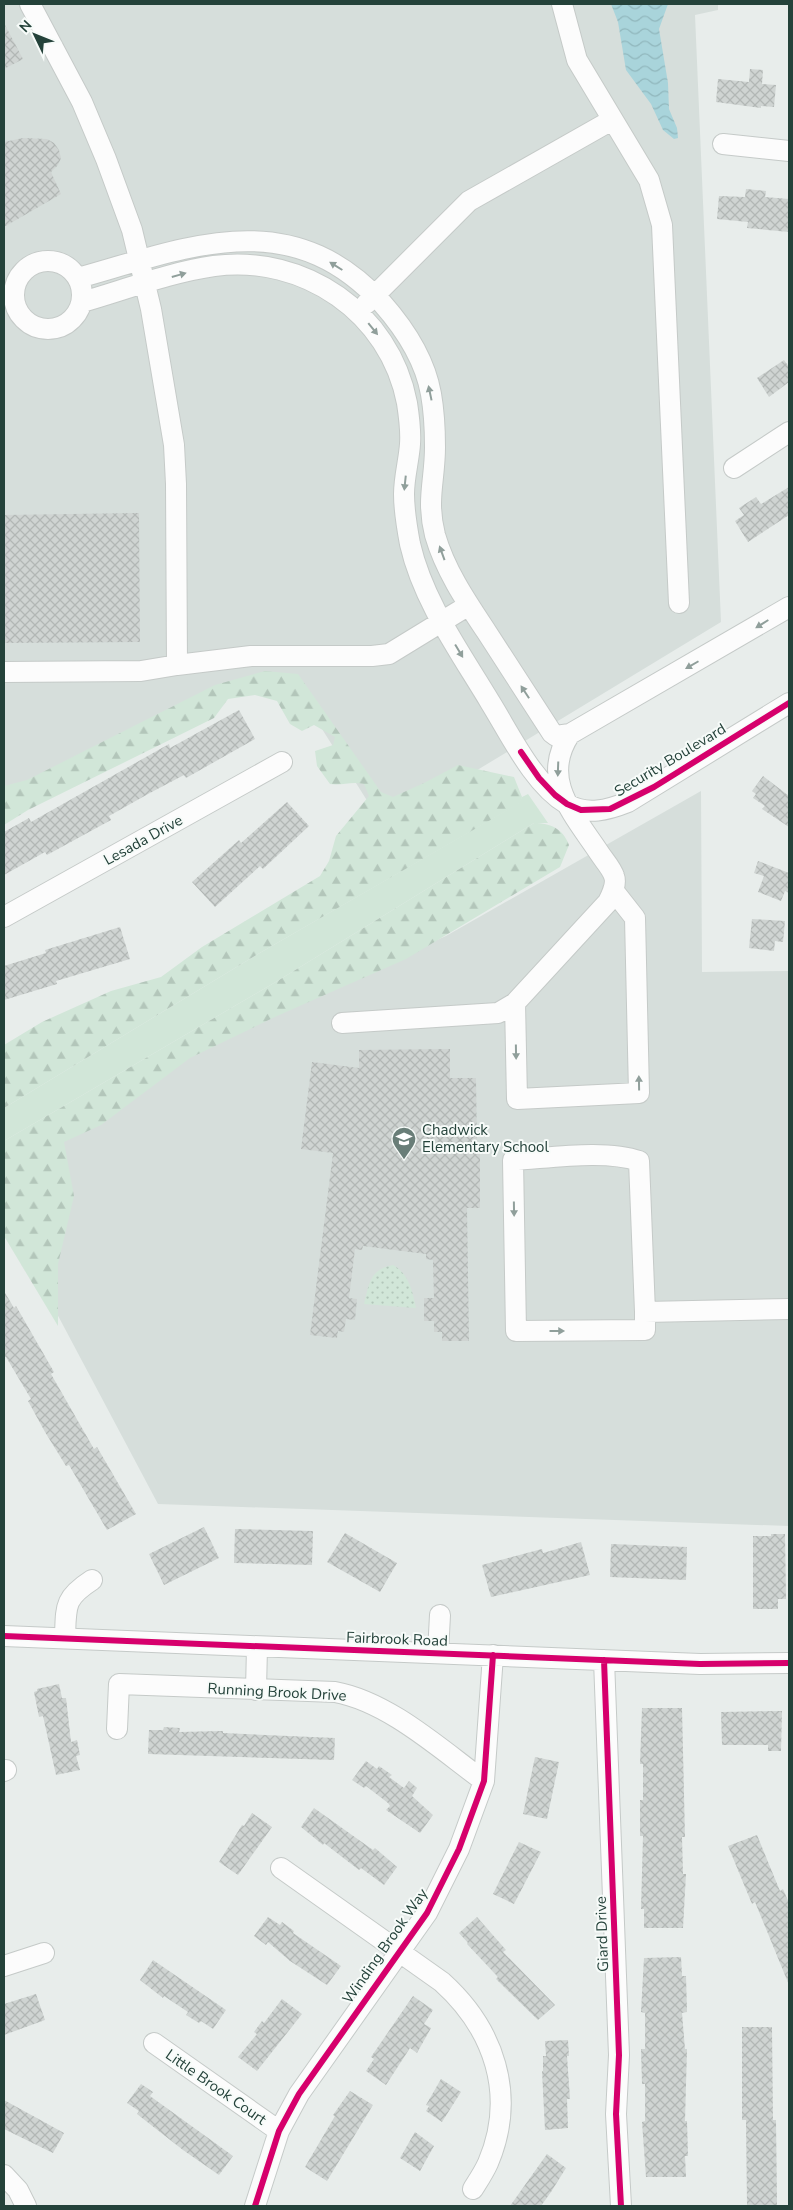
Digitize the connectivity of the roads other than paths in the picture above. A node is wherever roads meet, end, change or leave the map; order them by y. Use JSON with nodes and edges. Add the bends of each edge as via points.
{"nodes":[{"id":1,"x":30,"y":4,"type":"edge"},
{"id":2,"x":562,"y":4,"type":"edge"},
{"id":3,"x":612,"y":120,"type":"junction"},
{"id":4,"x":722,"y":144,"type":"dead end"},
{"id":5,"x":789,"y":151,"type":"edge"},
{"id":6,"x":139,"y":261,"type":"junction"},
{"id":7,"x":78,"y":278,"type":"junction"},
{"id":8,"x":145,"y":284,"type":"junction"},
{"id":9,"x":375,"y":295,"type":"junction"},
{"id":10,"x":82,"y":302,"type":"junction"},
{"id":11,"x":359,"y":312,"type":"junction"},
{"id":12,"x":789,"y":432,"type":"edge"},
{"id":13,"x":734,"y":468,"type":"dead end"},
{"id":14,"x":679,"y":603,"type":"dead end"},
{"id":15,"x":469,"y":605,"type":"junction"},
{"id":16,"x":789,"y":607,"type":"edge"},
{"id":17,"x":441,"y":621,"type":"junction"},
{"id":18,"x":177,"y":665,"type":"junction"},
{"id":19,"x":4,"y":672,"type":"edge"},
{"id":20,"x":789,"y":703,"type":"edge"},
{"id":21,"x":561,"y":734,"type":"junction"},
{"id":22,"x":282,"y":762,"type":"dead end"},
{"id":23,"x":567,"y":804,"type":"junction"},
{"id":24,"x":614,"y":890,"type":"junction"},
{"id":25,"x":4,"y":917,"type":"edge"},
{"id":26,"x":515,"y":1003,"type":"junction"},
{"id":27,"x":342,"y":1023,"type":"dead end"},
{"id":28,"x":789,"y":1309,"type":"edge"},
{"id":29,"x":645,"y":1321,"type":"junction"},
{"id":30,"x":92,"y":1580,"type":"dead end"},
{"id":31,"x":440,"y":1615,"type":"dead end"},
{"id":32,"x":4,"y":1636,"type":"edge"},
{"id":33,"x":65,"y":1638,"type":"junction"},
{"id":34,"x":257,"y":1647,"type":"junction"},
{"id":35,"x":438,"y":1653,"type":"junction"},
{"id":36,"x":494,"y":1655,"type":"junction"},
{"id":37,"x":604,"y":1660,"type":"junction"},
{"id":38,"x":789,"y":1663,"type":"edge"},
{"id":39,"x":256,"y":1690,"type":"junction"},
{"id":40,"x":117,"y":1729,"type":"dead end"},
{"id":41,"x":484,"y":1781,"type":"junction"},
{"id":42,"x":281,"y":1868,"type":"dead end"},
{"id":43,"x":44,"y":1952,"type":"dead end"},
{"id":44,"x":398,"y":1952,"type":"junction"},
{"id":45,"x":4,"y":1966,"type":"edge"},
{"id":46,"x":154,"y":2043,"type":"dead end"},
{"id":47,"x":279,"y":2131,"type":"junction"},
{"id":48,"x":4,"y":2175,"type":"edge"},
{"id":49,"x":472,"y":2190,"type":"dead end"},
{"id":50,"x":26,"y":2206,"type":"edge"},
{"id":51,"x":255,"y":2206,"type":"edge"},
{"id":52,"x":620,"y":2206,"type":"edge"}],
"edges":[{"from":1,"to":6,"type":"street","via":[[82,102],[132,230]]},
{"from":2,"to":3,"type":"street","via":[[577,60]]},
{"from":3,"to":9,"type":"street","via":[[469,201]]},
{"from":3,"to":14,"type":"street","via":[[649,180],[662,225]]},
{"from":4,"to":5,"type":"street"},
{"from":6,"to":7,"type":"street"},
{"from":6,"to":8,"type":"street"},
{"from":9,"to":6,"type":"street","one_way":true,"via":[[325,258],[268,241],[210,243]]},
{"from":7,"to":10,"type":"street"},
{"from":7,"to":10,"type":"street","via":[[60,262],[38,262],[17,280],[15,301],[25,320],[37,327],[51,329],[70,321]]},
{"from":8,"to":10,"type":"street","name":"Security Boulevard"},
{"from":8,"to":11,"type":"street","name":"Security Boulevard","one_way":true,"via":[[214,266],[264,267],[311,280]]},
{"from":8,"to":18,"type":"street","via":[[174,445]]},
{"from":9,"to":11,"type":"street"},
{"from":15,"to":9,"type":"street","one_way":true,"via":[[446,565],[431,516],[434,422],[424,368],[396,318]]},
{"from":11,"to":17,"type":"street","name":"Security Boulevard","one_way":true,"via":[[381,340],[401,377],[410,424],[404,493],[410,544]]},
{"from":12,"to":13,"type":"street"},
{"from":15,"to":17,"type":"street"},
{"from":21,"to":15,"type":"street","one_way":true},
{"from":16,"to":21,"type":"street","one_way":true},
{"from":17,"to":18,"type":"street","via":[[389,654],[251,656]]},
{"from":17,"to":23,"type":"street","name":"Security Boulevard","one_way":true,"via":[[521,752],[555,795]]},
{"from":18,"to":19,"type":"street","via":[[141,671]]},
{"from":20,"to":23,"type":"street","name":"Security Boulevard","via":[[628,802],[596,811],[581,810]]},
{"from":21,"to":23,"type":"street","one_way":true,"via":[[563,744],[558,761],[558,780]]},
{"from":22,"to":25,"type":"street","name":"Lesada Drive"},
{"from":23,"to":24,"type":"street","via":[[614,876]]},
{"from":24,"to":26,"type":"street","via":[[593,920]]},
{"from":26,"to":24,"type":"street","one_way":true,"via":[[517,1099],[639,1094],[635,918]]},
{"from":26,"to":27,"type":"street","via":[[498,1013]]},
{"from":28,"to":29,"type":"street"},
{"from":29,"to":29,"type":"street","one_way":true,"via":[[639,1161],[608,1156],[513,1160],[516,1331]]},
{"from":30,"to":33,"type":"street","via":[[69,1597]]},
{"from":31,"to":35,"type":"street"},
{"from":32,"to":33,"type":"street","name":"Fairbrook Road"},
{"from":33,"to":34,"type":"street","name":"Fairbrook Road"},
{"from":34,"to":35,"type":"street","name":"Fairbrook Road"},
{"from":34,"to":39,"type":"street"},
{"from":35,"to":36,"type":"street","name":"Fairbrook Road"},
{"from":36,"to":37,"type":"street","name":"Fairbrook Road"},
{"from":36,"to":41,"type":"street","name":"Winding Brook Way"},
{"from":37,"to":38,"type":"street","name":"Fairbrook Road"},
{"from":37,"to":52,"type":"street","name":"Giard Drive","via":[[619,2055],[616,2114]]},
{"from":39,"to":40,"type":"street","name":"Running Brook Drive","via":[[119,1684]]},
{"from":39,"to":41,"type":"street","name":"Running Brook Drive","via":[[354,1695],[389,1713]]},
{"from":41,"to":44,"type":"street","name":"Winding Brook Way","via":[[444,1880],[427,1913]]},
{"from":42,"to":44,"type":"street"},
{"from":43,"to":45,"type":"street"},
{"from":44,"to":47,"type":"street","name":"Winding Brook Way","via":[[316,2068]]},
{"from":44,"to":49,"type":"street","via":[[462,2000],[491,2048],[498,2072],[500,2116],[488,2164]]},
{"from":46,"to":47,"type":"street","name":"Little Brook Court"},
{"from":47,"to":51,"type":"street","name":"Winding Brook Way"},
{"from":48,"to":50,"type":"street","via":[[18,2190]]}]}
